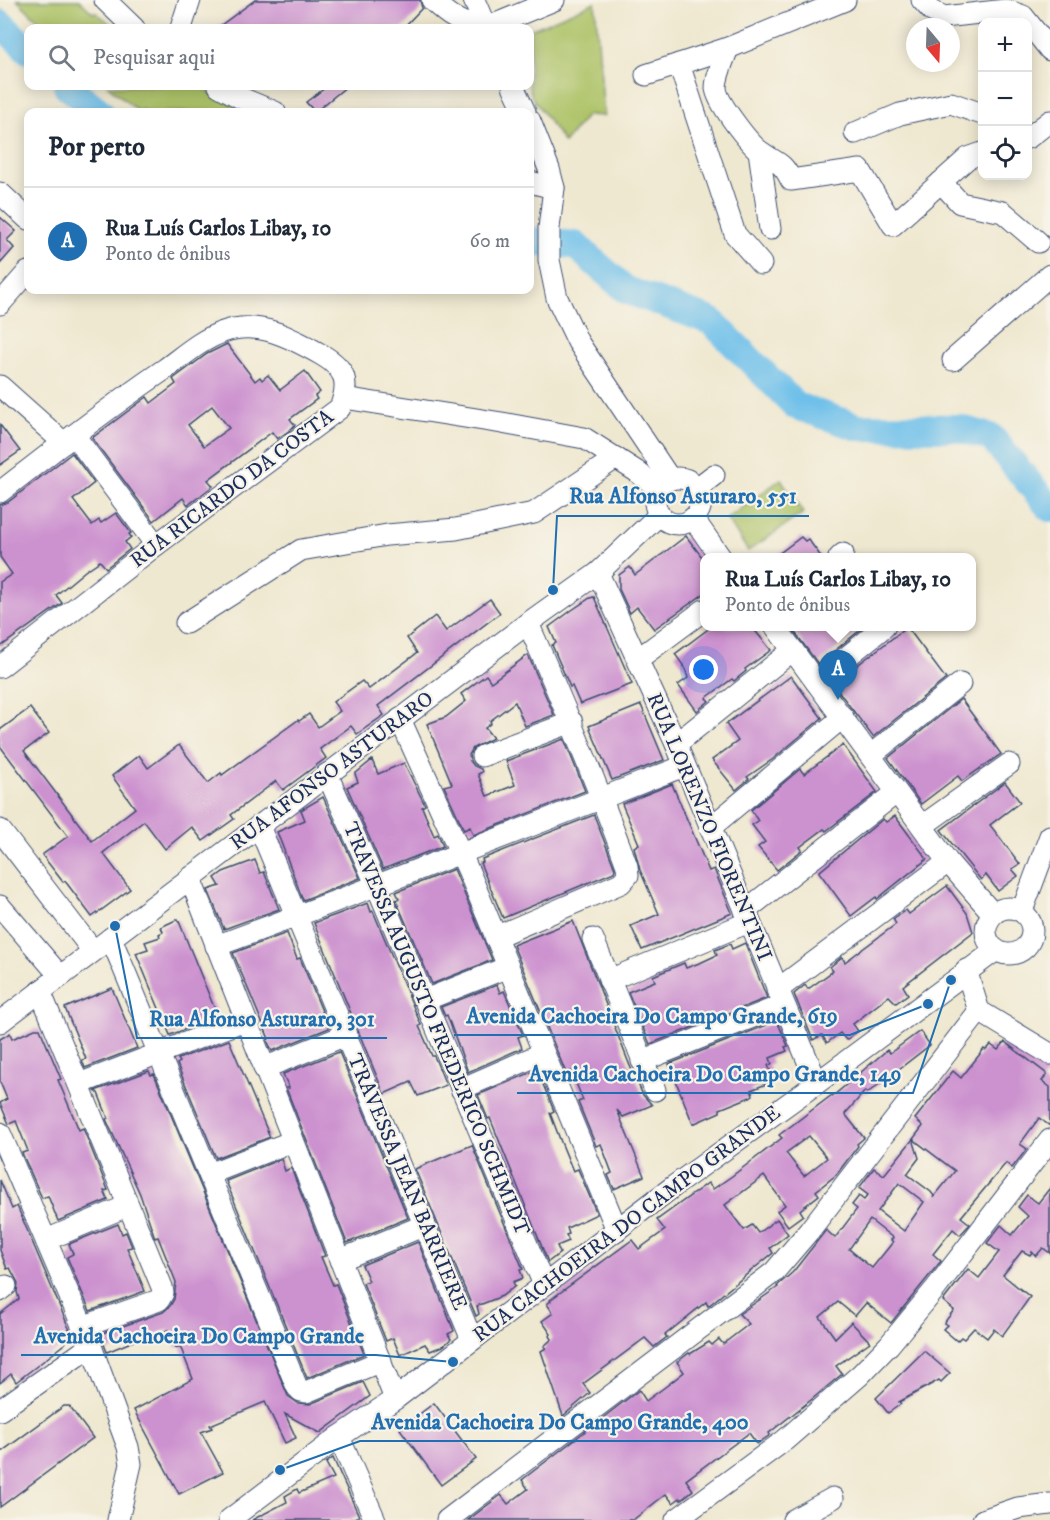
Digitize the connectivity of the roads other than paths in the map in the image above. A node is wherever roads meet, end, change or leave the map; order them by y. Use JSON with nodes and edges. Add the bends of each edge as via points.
{"nodes":[{"id":1,"x":105,"y":0,"type":"edge"},
{"id":2,"x":190,"y":0,"type":"edge"},
{"id":3,"x":432,"y":0,"type":"edge"},
{"id":4,"x":474,"y":0,"type":"edge"},
{"id":5,"x":554,"y":0,"type":"edge"},
{"id":6,"x":845,"y":0,"type":"edge"},
{"id":7,"x":922,"y":0,"type":"edge"},
{"id":8,"x":130,"y":24,"type":"edge"},
{"id":9,"x":183,"y":24,"type":"edge"},
{"id":10,"x":464,"y":24,"type":"edge"},
{"id":11,"x":483,"y":24,"type":"edge"},
{"id":12,"x":495,"y":24,"type":"edge"},
{"id":13,"x":728,"y":48,"type":"junction"},
{"id":14,"x":1050,"y":50,"type":"edge"},
{"id":15,"x":679,"y":64,"type":"junction"},
{"id":16,"x":646,"y":75,"type":"dead end"},
{"id":17,"x":226,"y":90,"type":"edge"},
{"id":18,"x":515,"y":90,"type":"edge"},
{"id":19,"x":265,"y":108,"type":"edge"},
{"id":20,"x":523,"y":108,"type":"edge"},
{"id":21,"x":978,"y":113,"type":"edge"},
{"id":22,"x":1050,"y":121,"type":"edge"},
{"id":23,"x":534,"y":131,"type":"edge"},
{"id":24,"x":855,"y":133,"type":"dead end"},
{"id":25,"x":1032,"y":135,"type":"edge"},
{"id":26,"x":759,"y":151,"type":"junction"},
{"id":27,"x":978,"y":154,"type":"edge"},
{"id":28,"x":941,"y":182,"type":"junction"},
{"id":29,"x":534,"y":183,"type":"edge"},
{"id":30,"x":554,"y":188,"type":"junction"},
{"id":31,"x":0,"y":193,"type":"edge"},
{"id":32,"x":24,"y":215,"type":"edge"},
{"id":33,"x":771,"y":228,"type":"dead end"},
{"id":34,"x":1038,"y":242,"type":"dead end"},
{"id":35,"x":761,"y":264,"type":"dead end"},
{"id":36,"x":1050,"y":274,"type":"edge"},
{"id":37,"x":24,"y":277,"type":"edge"},
{"id":38,"x":0,"y":304,"type":"edge"},
{"id":39,"x":953,"y":360,"type":"dead end"},
{"id":40,"x":0,"y":386,"type":"edge"},
{"id":41,"x":344,"y":398,"type":"junction"},
{"id":42,"x":69,"y":439,"type":"junction"},
{"id":43,"x":616,"y":458,"type":"junction"},
{"id":44,"x":714,"y":475,"type":"dead end"},
{"id":45,"x":664,"y":483,"type":"junction"},
{"id":46,"x":697,"y":488,"type":"junction"},
{"id":47,"x":0,"y":492,"type":"edge"},
{"id":48,"x":659,"y":515,"type":"junction"},
{"id":49,"x":693,"y":518,"type":"junction"},
{"id":50,"x":156,"y":545,"type":"junction"},
{"id":51,"x":718,"y":553,"type":"edge"},
{"id":52,"x":598,"y":573,"type":"junction"},
{"id":53,"x":700,"y":614,"type":"edge"},
{"id":54,"x":186,"y":623,"type":"dead end"},
{"id":55,"x":528,"y":623,"type":"junction"},
{"id":56,"x":778,"y":631,"type":"edge"},
{"id":57,"x":880,"y":631,"type":"edge"},
{"id":58,"x":793,"y":650,"type":"junction"},
{"id":59,"x":638,"y":659,"type":"junction"},
{"id":60,"x":0,"y":667,"type":"edge"},
{"id":61,"x":816,"y":682,"type":"junction"},
{"id":62,"x":960,"y":684,"type":"dead end"},
{"id":63,"x":843,"y":717,"type":"junction"},
{"id":64,"x":400,"y":719,"type":"junction"},
{"id":65,"x":572,"y":722,"type":"junction"},
{"id":66,"x":676,"y":744,"type":"junction"},
{"id":67,"x":871,"y":755,"type":"junction"},
{"id":68,"x":482,"y":756,"type":"dead end"},
{"id":69,"x":1010,"y":764,"type":"dead end"},
{"id":70,"x":684,"y":766,"type":"junction"},
{"id":71,"x":327,"y":774,"type":"junction"},
{"id":72,"x":896,"y":793,"type":"junction"},
{"id":73,"x":602,"y":798,"type":"junction"},
{"id":74,"x":259,"y":825,"type":"junction"},
{"id":75,"x":922,"y":825,"type":"junction"},
{"id":76,"x":710,"y":828,"type":"junction"},
{"id":77,"x":0,"y":830,"type":"edge"},
{"id":78,"x":1050,"y":836,"type":"edge"},
{"id":79,"x":461,"y":854,"type":"junction"},
{"id":80,"x":948,"y":862,"type":"junction"},
{"id":81,"x":1043,"y":872,"type":"edge"},
{"id":82,"x":189,"y":878,"type":"junction"},
{"id":83,"x":376,"y":884,"type":"junction"},
{"id":84,"x":0,"y":906,"type":"edge"},
{"id":85,"x":1022,"y":911,"type":"junction"},
{"id":86,"x":993,"y":914,"type":"junction"},
{"id":87,"x":296,"y":916,"type":"junction"},
{"id":88,"x":747,"y":917,"type":"junction"},
{"id":89,"x":495,"y":937,"type":"junction"},
{"id":90,"x":111,"y":938,"type":"junction"},
{"id":91,"x":593,"y":939,"type":"dead end"},
{"id":92,"x":216,"y":946,"type":"junction"},
{"id":93,"x":996,"y":950,"type":"junction"},
{"id":94,"x":93,"y":951,"type":"junction"},
{"id":95,"x":508,"y":967,"type":"junction"},
{"id":96,"x":966,"y":970,"type":"junction"},
{"id":97,"x":60,"y":976,"type":"junction"},
{"id":98,"x":609,"y":980,"type":"junction"},
{"id":99,"x":40,"y":991,"type":"junction"},
{"id":100,"x":780,"y":997,"type":"junction"},
{"id":101,"x":425,"y":1000,"type":"junction"},
{"id":102,"x":979,"y":1011,"type":"junction"},
{"id":103,"x":244,"y":1020,"type":"junction"},
{"id":104,"x":0,"y":1022,"type":"edge"},
{"id":105,"x":346,"y":1035,"type":"junction"},
{"id":106,"x":158,"y":1053,"type":"junction"},
{"id":107,"x":543,"y":1053,"type":"junction"},
{"id":108,"x":1050,"y":1054,"type":"edge"},
{"id":109,"x":642,"y":1061,"type":"junction"},
{"id":110,"x":264,"y":1068,"type":"junction"},
{"id":111,"x":817,"y":1083,"type":"junction"},
{"id":112,"x":79,"y":1084,"type":"junction"},
{"id":113,"x":461,"y":1089,"type":"junction"},
{"id":114,"x":655,"y":1090,"type":"dead end"},
{"id":115,"x":0,"y":1133,"type":"edge"},
{"id":116,"x":1050,"y":1140,"type":"edge"},
{"id":117,"x":293,"y":1141,"type":"junction"},
{"id":118,"x":209,"y":1174,"type":"junction"},
{"id":119,"x":128,"y":1206,"type":"junction"},
{"id":120,"x":425,"y":1225,"type":"junction"},
{"id":121,"x":617,"y":1230,"type":"junction"},
{"id":122,"x":46,"y":1240,"type":"junction"},
{"id":123,"x":340,"y":1260,"type":"junction"},
{"id":124,"x":544,"y":1285,"type":"junction"},
{"id":125,"x":86,"y":1336,"type":"junction"},
{"id":126,"x":472,"y":1340,"type":"junction"},
{"id":127,"x":381,"y":1361,"type":"junction"},
{"id":128,"x":395,"y":1399,"type":"junction"},
{"id":129,"x":0,"y":1410,"type":"edge"},
{"id":130,"x":339,"y":1437,"type":"junction"},
{"id":131,"x":833,"y":1498,"type":"dead end"},
{"id":132,"x":1050,"y":1504,"type":"edge"},
{"id":133,"x":238,"y":1517,"type":"edge"},
{"id":134,"x":118,"y":1520,"type":"edge"},
{"id":135,"x":375,"y":1520,"type":"edge"},
{"id":136,"x":447,"y":1520,"type":"edge"},
{"id":137,"x":676,"y":1520,"type":"edge"},
{"id":138,"x":793,"y":1520,"type":"edge"},
{"id":139,"x":982,"y":1520,"type":"edge"}],
"edges":[{"from":1,"to":8,"type":"street"},
{"from":2,"to":9,"type":"street"},
{"from":3,"to":10,"type":"street"},
{"from":4,"to":11,"type":"street"},
{"from":5,"to":12,"type":"street"},
{"from":6,"to":13,"type":"street"},
{"from":7,"to":14,"type":"street","via":[[944,18],[1006,10],[1023,16]]},
{"from":13,"to":15,"type":"street"},
{"from":13,"to":26,"type":"street","via":[[716,91],[725,109]]},
{"from":15,"to":16,"type":"street"},
{"from":15,"to":35,"type":"street","via":[[735,234]]},
{"from":17,"to":19,"type":"street"},
{"from":18,"to":20,"type":"street"},
{"from":21,"to":24,"type":"street","via":[[951,103],[900,114]]},
{"from":22,"to":25,"type":"street"},
{"from":23,"to":30,"type":"street"},
{"from":26,"to":28,"type":"street","via":[[785,167],[791,180],[861,170],[893,225]]},
{"from":26,"to":33,"type":"street"},
{"from":27,"to":28,"type":"street","via":[[968,158]]},
{"from":28,"to":34,"type":"street","via":[[960,203],[1003,212]]},
{"from":29,"to":30,"type":"street"},
{"from":30,"to":45,"type":"street","via":[[549,260],[557,298],[578,342]]},
{"from":31,"to":32,"type":"street"},
{"from":36,"to":39,"type":"street"},
{"from":37,"to":38,"type":"street"},
{"from":40,"to":42,"type":"street"},
{"from":41,"to":42,"type":"street","name":"RUA RICARDO DA COSTA","via":[[345,378],[334,362],[293,338],[265,329],[223,331]]},
{"from":41,"to":43,"type":"street","via":[[584,438]]},
{"from":41,"to":50,"type":"street","name":"RUA RICARDO DA COSTA","via":[[340,408]]},
{"from":42,"to":47,"type":"street","name":"RUA RICARDO DA COSTA"},
{"from":42,"to":50,"type":"street"},
{"from":43,"to":45,"type":"street"},
{"from":43,"to":54,"type":"street","via":[[534,513],[456,529],[387,535],[301,550]]},
{"from":44,"to":46,"type":"street"},
{"from":45,"to":46,"type":"street","via":[[685,479]]},
{"from":45,"to":48,"type":"street","via":[[654,502]]},
{"from":46,"to":49,"type":"street","via":[[701,504]]},
{"from":48,"to":49,"type":"street","via":[[679,524]]},
{"from":48,"to":52,"type":"street","name":"RUA AFONSO ASTURARO"},
{"from":49,"to":51,"type":"street"},
{"from":50,"to":60,"type":"street","name":"RUA RICARDO DA COSTA"},
{"from":52,"to":55,"type":"street","name":"RUA AFONSO ASTURARO"},
{"from":52,"to":59,"type":"street","name":"RUA LORENZO FIORENTINI"},
{"from":53,"to":59,"type":"street"},
{"from":55,"to":64,"type":"street","name":"RUA AFONSO ASTURARO"},
{"from":55,"to":65,"type":"street"},
{"from":56,"to":58,"type":"street"},
{"from":57,"to":61,"type":"street"},
{"from":58,"to":61,"type":"street"},
{"from":58,"to":66,"type":"street"},
{"from":59,"to":66,"type":"street","name":"RUA LORENZO FIORENTINI"},
{"from":61,"to":63,"type":"street"},
{"from":62,"to":67,"type":"street"},
{"from":63,"to":67,"type":"street"},
{"from":63,"to":76,"type":"street"},
{"from":64,"to":71,"type":"street","name":"RUA AFONSO ASTURARO"},
{"from":64,"to":79,"type":"street"},
{"from":65,"to":68,"type":"street"},
{"from":65,"to":73,"type":"street"},
{"from":66,"to":70,"type":"street","name":"RUA LORENZO FIORENTINI"},
{"from":67,"to":72,"type":"street"},
{"from":69,"to":75,"type":"street"},
{"from":70,"to":73,"type":"street"},
{"from":70,"to":76,"type":"street","name":"RUA LORENZO FIORENTINI"},
{"from":71,"to":74,"type":"street","name":"RUA AFONSO ASTURARO"},
{"from":71,"to":83,"type":"street","name":"TRAVESSA AUGUSTO FREDERICO SCHMIDT"},
{"from":72,"to":75,"type":"street"},
{"from":72,"to":88,"type":"street"},
{"from":73,"to":79,"type":"street"},
{"from":73,"to":89,"type":"street","via":[[628,875],[621,883]]},
{"from":74,"to":82,"type":"street","name":"RUA AFONSO ASTURARO"},
{"from":74,"to":87,"type":"street","name":"TRAVESSA JEAN BARRIERE"},
{"from":75,"to":80,"type":"street"},
{"from":76,"to":88,"type":"street","name":"RUA LORENZO FIORENTINI"},
{"from":77,"to":94,"type":"street"},
{"from":78,"to":81,"type":"street"},
{"from":79,"to":83,"type":"street"},
{"from":79,"to":89,"type":"street"},
{"from":80,"to":86,"type":"street"},
{"from":80,"to":100,"type":"street"},
{"from":81,"to":85,"type":"street"},
{"from":82,"to":90,"type":"street","name":"RUA AFONSO ASTURARO"},
{"from":82,"to":92,"type":"street"},
{"from":83,"to":87,"type":"street"},
{"from":83,"to":101,"type":"street","name":"TRAVESSA AUGUSTO FREDERICO SCHMIDT"},
{"from":84,"to":97,"type":"street"},
{"from":85,"to":86,"type":"street","via":[[1002,909]]},
{"from":85,"to":93,"type":"street","via":[[1032,929],[1030,939],[1016,952]]},
{"from":86,"to":93,"type":"street","via":[[986,933]]},
{"from":87,"to":92,"type":"street"},
{"from":87,"to":105,"type":"street","name":"TRAVESSA JEAN BARRIERE"},
{"from":88,"to":98,"type":"street"},
{"from":88,"to":100,"type":"street","name":"RUA LORENZO FIORENTINI"},
{"from":89,"to":95,"type":"street"},
{"from":90,"to":94,"type":"street","name":"RUA AFONSO ASTURARO"},
{"from":90,"to":106,"type":"street"},
{"from":91,"to":98,"type":"street"},
{"from":92,"to":103,"type":"street"},
{"from":93,"to":96,"type":"street","name":"RUA CACHOEIRA DO CAMPO GRANDE"},
{"from":94,"to":97,"type":"street","name":"RUA AFONSO ASTURARO"},
{"from":95,"to":101,"type":"street"},
{"from":95,"to":107,"type":"street"},
{"from":96,"to":102,"type":"street"},
{"from":96,"to":111,"type":"street","name":"RUA CACHOEIRA DO CAMPO GRANDE"},
{"from":97,"to":99,"type":"street","name":"RUA AFONSO ASTURARO"},
{"from":98,"to":109,"type":"street"},
{"from":99,"to":104,"type":"street","name":"RUA AFONSO ASTURARO"},
{"from":99,"to":112,"type":"street"},
{"from":100,"to":109,"type":"street"},
{"from":100,"to":111,"type":"street","name":"RUA LORENZO FIORENTINI"},
{"from":101,"to":113,"type":"street","name":"TRAVESSA AUGUSTO FREDERICO SCHMIDT"},
{"from":102,"to":108,"type":"street"},
{"from":102,"to":136,"type":"street","via":[[774,1272]]},
{"from":103,"to":106,"type":"street"},
{"from":103,"to":110,"type":"street"},
{"from":105,"to":110,"type":"street"},
{"from":105,"to":120,"type":"street","name":"TRAVESSA JEAN BARRIERE"},
{"from":106,"to":112,"type":"street"},
{"from":106,"to":118,"type":"street"},
{"from":107,"to":113,"type":"street"},
{"from":107,"to":121,"type":"street"},
{"from":109,"to":114,"type":"street"},
{"from":110,"to":117,"type":"street"},
{"from":111,"to":121,"type":"street","name":"RUA CACHOEIRA DO CAMPO GRANDE"},
{"from":112,"to":119,"type":"street"},
{"from":113,"to":124,"type":"street","name":"TRAVESSA AUGUSTO FREDERICO SCHMIDT"},
{"from":115,"to":122,"type":"street"},
{"from":116,"to":137,"type":"street","via":[[936,1288],[861,1375],[785,1440]]},
{"from":117,"to":118,"type":"street"},
{"from":117,"to":123,"type":"street"},
{"from":118,"to":127,"type":"street","via":[[301,1391]]},
{"from":119,"to":122,"type":"street"},
{"from":119,"to":125,"type":"street","via":[[162,1287],[162,1298]]},
{"from":120,"to":123,"type":"street"},
{"from":120,"to":126,"type":"street","name":"TRAVESSA JEAN BARRIERE"},
{"from":121,"to":124,"type":"street","name":"RUA CACHOEIRA DO CAMPO GRANDE"},
{"from":122,"to":125,"type":"street"},
{"from":123,"to":127,"type":"street"},
{"from":124,"to":126,"type":"street","name":"RUA CACHOEIRA DO CAMPO GRANDE"},
{"from":125,"to":129,"type":"street"},
{"from":125,"to":134,"type":"street","via":[[131,1464]]},
{"from":126,"to":128,"type":"street","name":"RUA CACHOEIRA DO CAMPO GRANDE"},
{"from":127,"to":128,"type":"street"},
{"from":128,"to":130,"type":"street","name":"RUA CACHOEIRA DO CAMPO GRANDE"},
{"from":130,"to":133,"type":"street","name":"RUA CACHOEIRA DO CAMPO GRANDE"},
{"from":130,"to":135,"type":"street"},
{"from":131,"to":138,"type":"street"},
{"from":132,"to":139,"type":"street","via":[[1018,1508]]}]}
